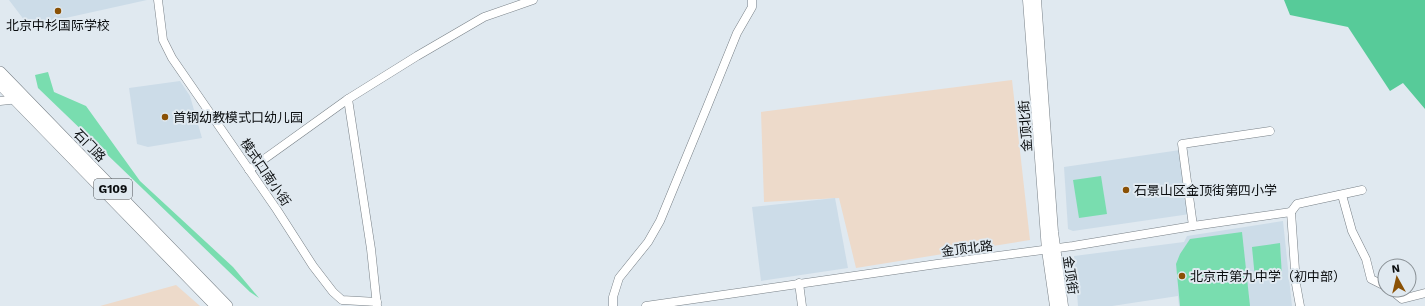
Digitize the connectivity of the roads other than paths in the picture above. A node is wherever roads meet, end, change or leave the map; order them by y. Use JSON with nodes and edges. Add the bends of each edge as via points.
{"nodes":[{"id":1,"x":158,"y":0,"type":"edge"},
{"id":2,"x":533,"y":0,"type":"edge"},
{"id":3,"x":752,"y":0,"type":"edge"},
{"id":4,"x":1028,"y":0,"type":"edge"},
{"id":5,"x":1036,"y":0,"type":"edge"},
{"id":6,"x":0,"y":72,"type":"edge"},
{"id":7,"x":0,"y":84,"type":"edge"},
{"id":8,"x":19,"y":99,"type":"junction"},
{"id":9,"x":348,"y":99,"type":"junction"},
{"id":10,"x":0,"y":102,"type":"edge"},
{"id":11,"x":1270,"y":131,"type":"dead end"},
{"id":12,"x":249,"y":170,"type":"junction"},
{"id":13,"x":1362,"y":190,"type":"dead end"},
{"id":14,"x":1342,"y":195,"type":"junction"},
{"id":15,"x":1291,"y":212,"type":"junction"},
{"id":16,"x":1193,"y":226,"type":"junction"},
{"id":17,"x":1051,"y":249,"type":"junction"},
{"id":18,"x":1377,"y":281,"type":"edge"},
{"id":19,"x":799,"y":283,"type":"junction"},
{"id":20,"x":1425,"y":293,"type":"edge"},
{"id":21,"x":1404,"y":303,"type":"edge"},
{"id":22,"x":377,"y":304,"type":"edge"},
{"id":23,"x":216,"y":306,"type":"edge"},
{"id":24,"x":227,"y":306,"type":"edge"},
{"id":25,"x":613,"y":306,"type":"edge"},
{"id":26,"x":646,"y":306,"type":"edge"},
{"id":27,"x":802,"y":306,"type":"edge"},
{"id":28,"x":1055,"y":306,"type":"edge"},
{"id":29,"x":1063,"y":306,"type":"edge"},
{"id":30,"x":1300,"y":306,"type":"edge"}],
"edges":[{"from":1,"to":12,"type":"street","name":"模式口南小街","via":[[163,40],[172,58]]},
{"from":2,"to":9,"type":"street","via":[[484,17]]},
{"from":3,"to":25,"type":"street","via":[[752,7],[736,33],[660,220],[648,242],[619,278]]},
{"from":4,"to":17,"type":"main road","name":"金顶北街"},
{"from":5,"to":17,"type":"main road","name":"金顶北街"},
{"from":6,"to":8,"type":"highway","name":"石门路","number":"G109"},
{"from":7,"to":8,"type":"highway","name":"石门路","number":"G109"},
{"from":8,"to":10,"type":"street"},
{"from":8,"to":23,"type":"highway","name":"石门路","number":"G109"},
{"from":8,"to":24,"type":"highway","name":"石门路","number":"G109"},
{"from":9,"to":12,"type":"street"},
{"from":9,"to":22,"type":"street"},
{"from":11,"to":16,"type":"street","via":[[1182,144]]},
{"from":12,"to":22,"type":"street","name":"模式口南小街","via":[[333,292],[342,300]]},
{"from":13,"to":14,"type":"street"},
{"from":14,"to":15,"type":"street","via":[[1297,204]]},
{"from":14,"to":18,"type":"street","via":[[1352,231],[1366,259],[1371,278]]},
{"from":15,"to":16,"type":"street","name":"金顶北路"},
{"from":15,"to":30,"type":"street"},
{"from":16,"to":17,"type":"street","name":"金顶北路"},
{"from":17,"to":19,"type":"street","name":"金顶北路"},
{"from":17,"to":28,"type":"main road","name":"金顶街"},
{"from":17,"to":29,"type":"main road","name":"金顶街"},
{"from":19,"to":26,"type":"street","name":"金顶北路"},
{"from":19,"to":27,"type":"street"},
{"from":20,"to":21,"type":"street"}]}
